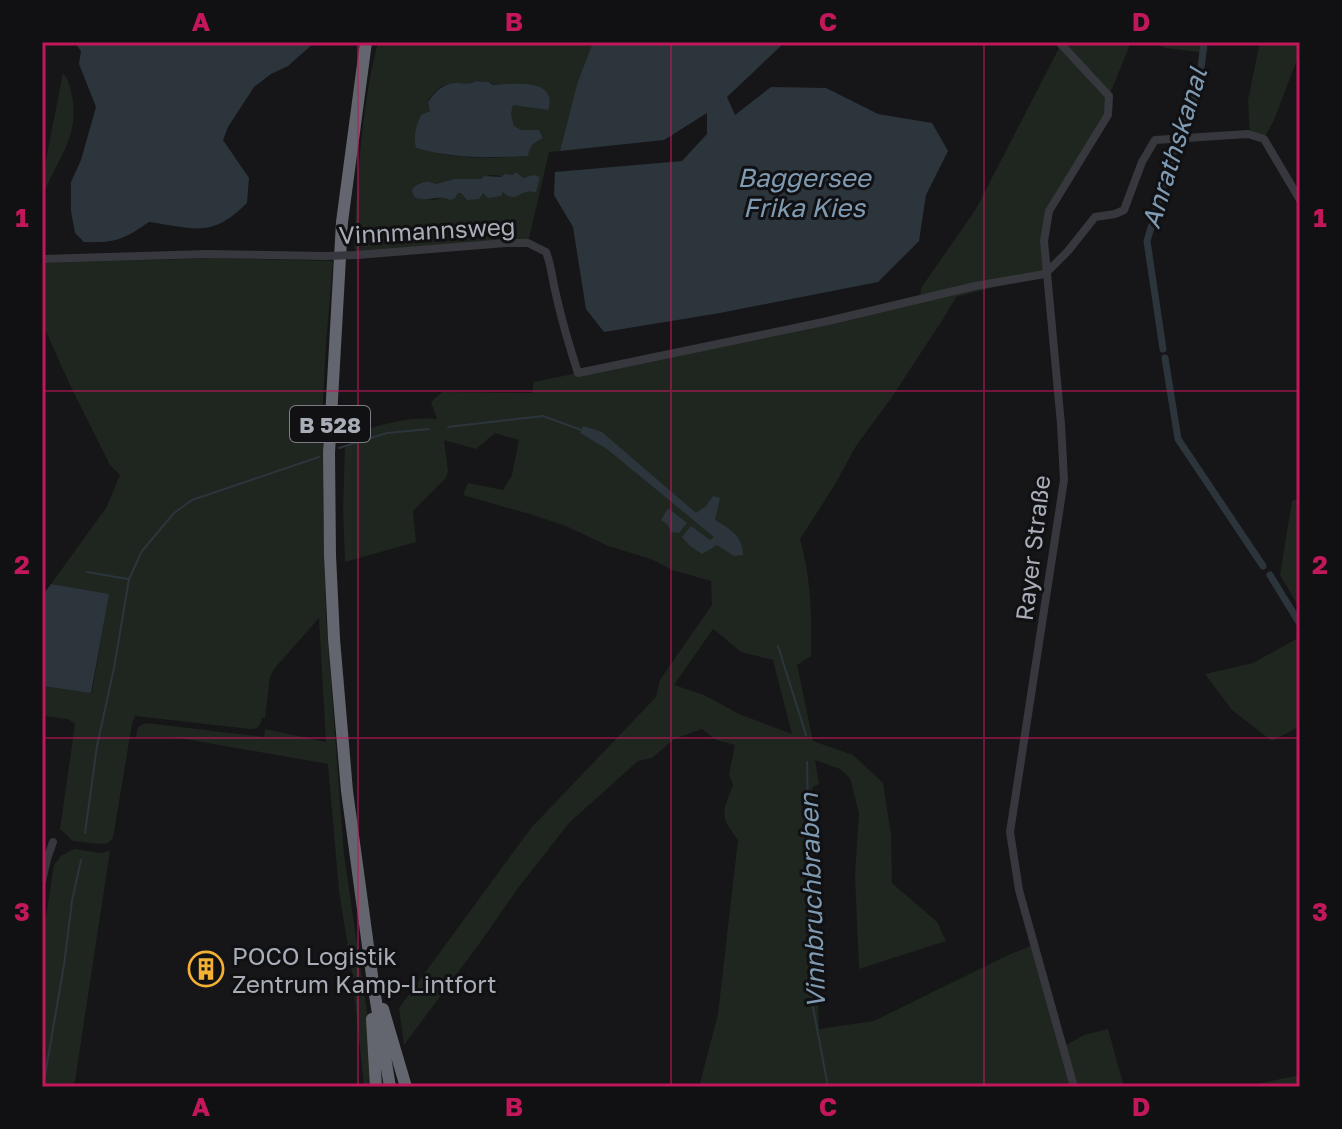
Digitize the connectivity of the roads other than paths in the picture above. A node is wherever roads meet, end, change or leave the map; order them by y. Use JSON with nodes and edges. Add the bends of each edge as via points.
{"nodes":[{"id":1,"x":368,"y":42,"type":"edge"},
{"id":2,"x":1059,"y":42,"type":"edge"},
{"id":3,"x":1300,"y":200,"type":"edge"},
{"id":4,"x":42,"y":259,"type":"edge"},
{"id":5,"x":1045,"y":274,"type":"junction"},
{"id":6,"x":53,"y":842,"type":"dead end"},
{"id":7,"x":42,"y":881,"type":"edge"},
{"id":8,"x":373,"y":983,"type":"junction"},
{"id":9,"x":376,"y":1087,"type":"edge"},
{"id":10,"x":390,"y":1087,"type":"edge"},
{"id":11,"x":406,"y":1087,"type":"edge"},
{"id":12,"x":1074,"y":1087,"type":"edge"}],
"edges":[{"from":1,"to":8,"type":"highway","number":"B 528","via":[[342,222],[329,473],[334,639]]},
{"from":2,"to":5,"type":"street","name":"Rayer Straße","via":[[1109,96],[1108,115],[1049,211]]},
{"from":3,"to":5,"type":"street","via":[[1264,139],[1248,134],[1155,140],[1124,210],[1095,217]]},
{"from":4,"to":5,"type":"street","name":"Vinnmannsweg","bridge":true,"via":[[357,255],[528,243],[546,252],[551,263],[578,373]]},
{"from":5,"to":12,"type":"street","name":"Rayer Straße","via":[[1064,480],[1010,832],[1019,890]]},
{"from":6,"to":7,"type":"street"},
{"from":8,"to":9,"type":"highway"},
{"from":8,"to":10,"type":"highway","number":"B 528"},
{"from":8,"to":11,"type":"highway"}]}
